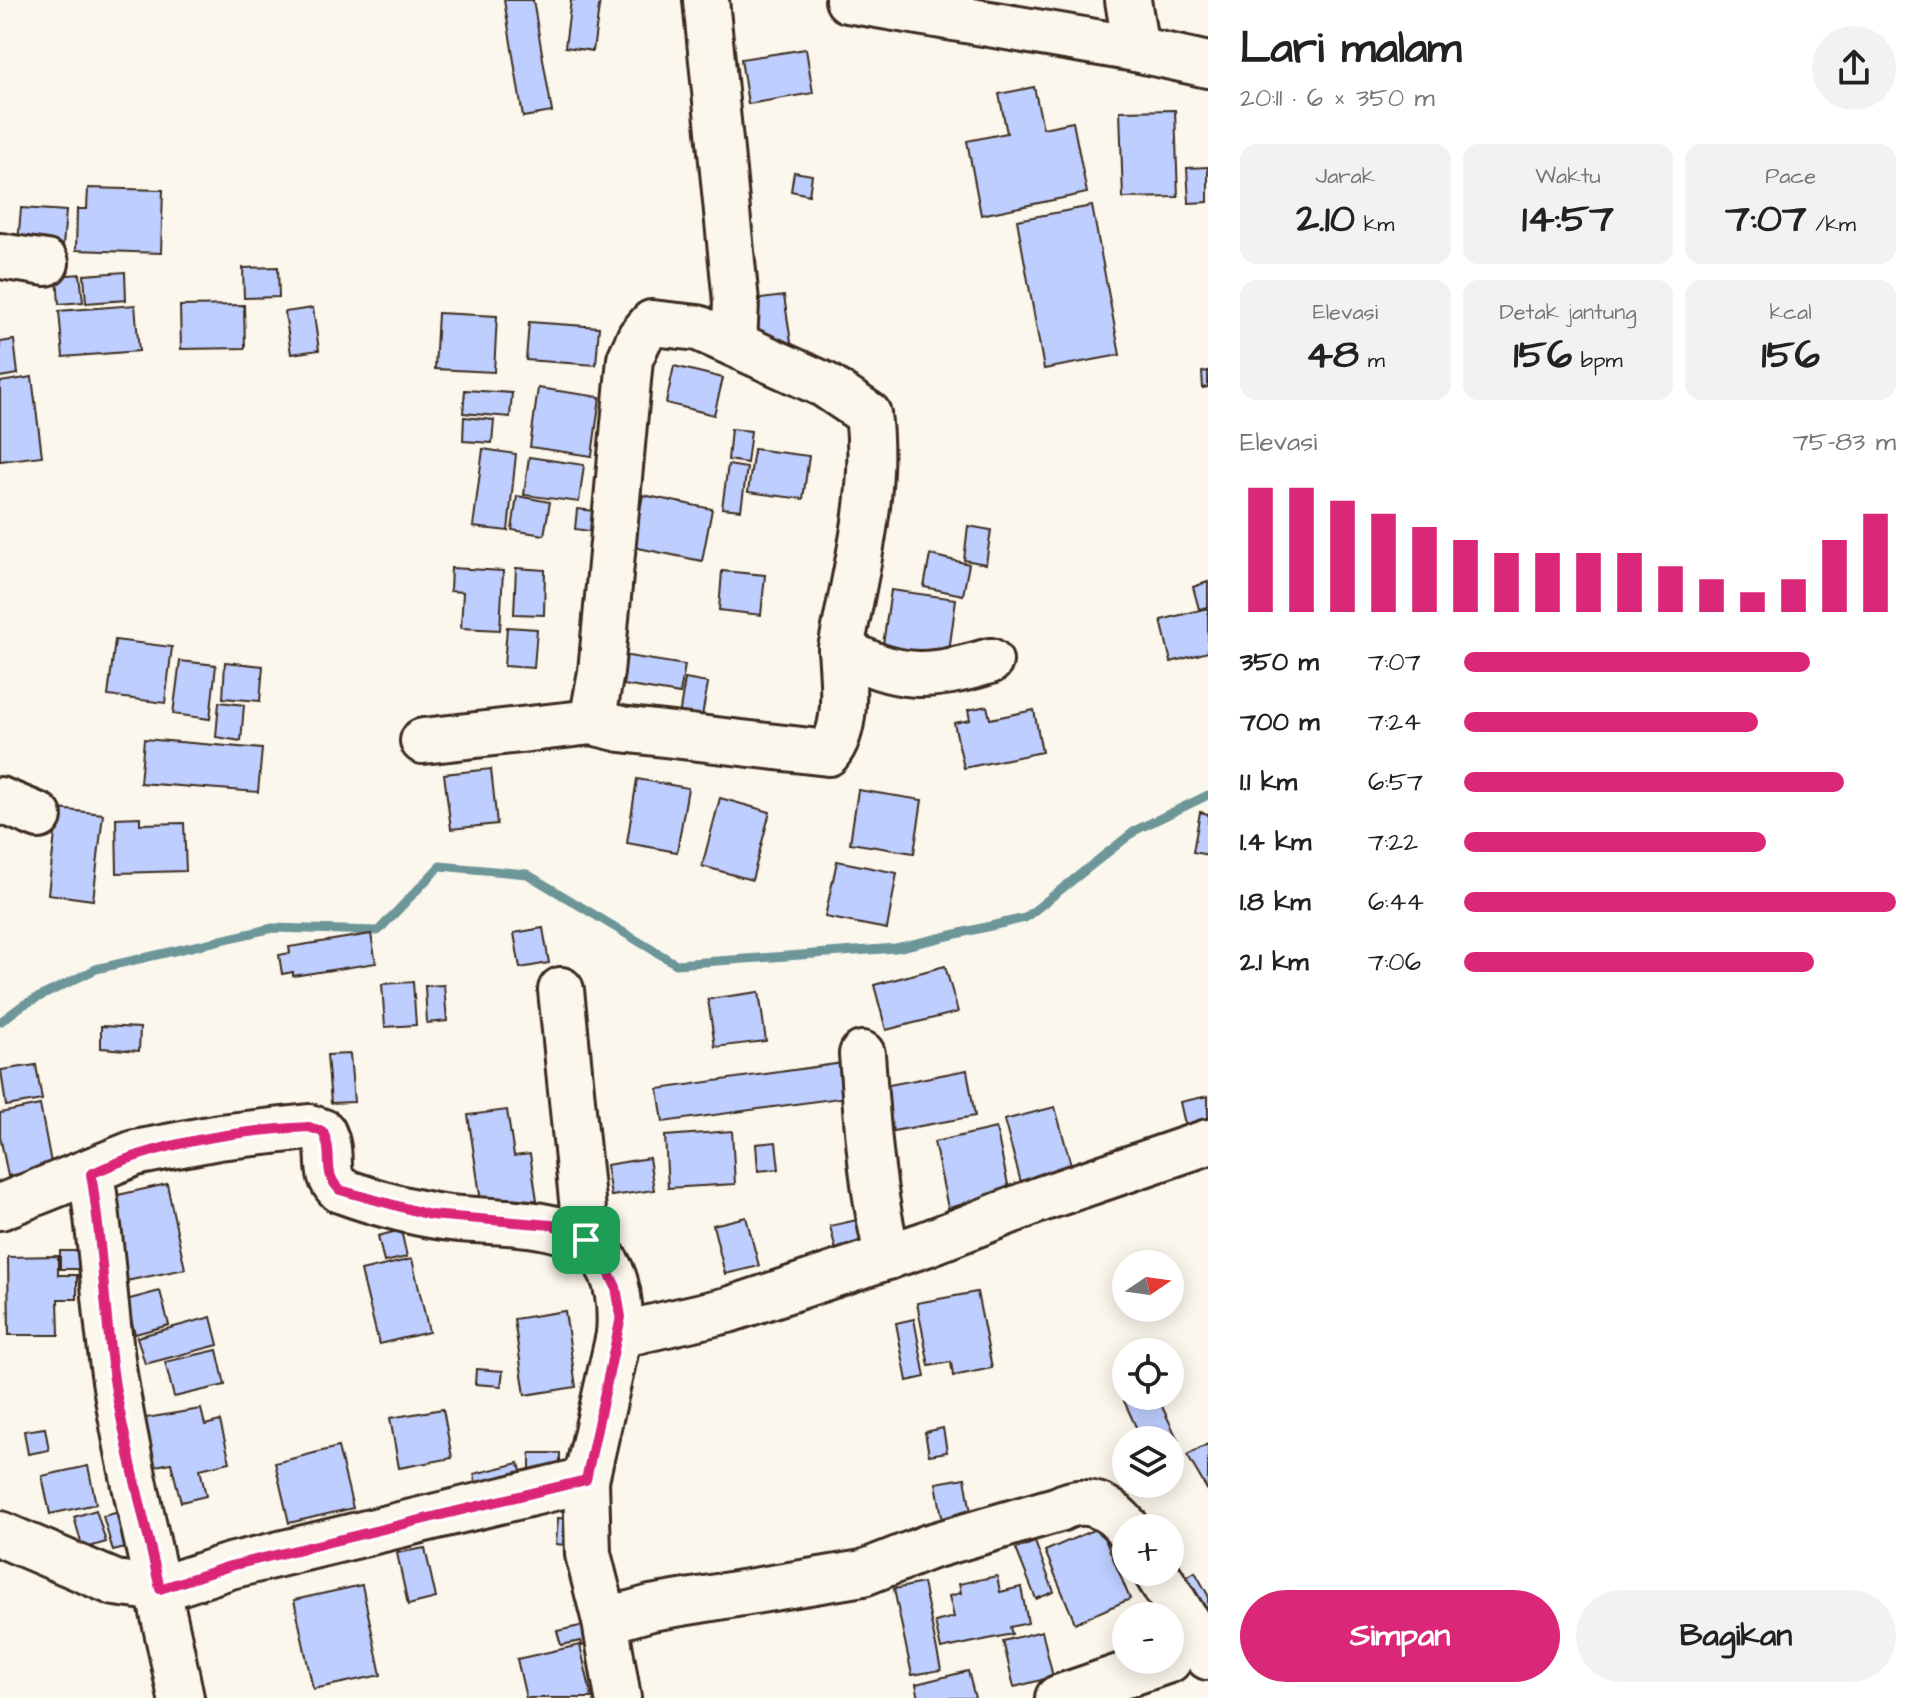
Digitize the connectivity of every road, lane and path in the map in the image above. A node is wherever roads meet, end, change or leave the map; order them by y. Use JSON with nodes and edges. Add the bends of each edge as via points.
{"nodes":[{"id":1,"x":706,"y":0,"type":"edge"},
{"id":2,"x":848,"y":0,"type":"edge"},
{"id":3,"x":1092,"y":0,"type":"edge"},
{"id":4,"x":1132,"y":25,"type":"edge"},
{"id":5,"x":1208,"y":65,"type":"edge"},
{"id":6,"x":0,"y":256,"type":"edge"},
{"id":7,"x":46,"y":263,"type":"dead end"},
{"id":8,"x":734,"y":344,"type":"junction"},
{"id":9,"x":841,"y":649,"type":"junction"},
{"id":10,"x":990,"y":661,"type":"dead end"},
{"id":11,"x":592,"y":722,"type":"junction"},
{"id":12,"x":423,"y":741,"type":"dead end"},
{"id":13,"x":561,"y":990,"type":"dead end"},
{"id":14,"x":862,"y":1054,"type":"dead end"},
{"id":15,"x":1208,"y":1142,"type":"edge"},
{"id":16,"x":91,"y":1174,"type":"junction"},
{"id":17,"x":0,"y":1207,"type":"edge"},
{"id":18,"x":586,"y":1240,"type":"junction"},
{"id":19,"x":888,"y":1257,"type":"junction"},
{"id":20,"x":619,"y":1335,"type":"junction"},
{"id":21,"x":586,"y":1480,"type":"junction"},
{"id":22,"x":1113,"y":1514,"type":"edge"},
{"id":23,"x":0,"y":1534,"type":"edge"},
{"id":24,"x":1161,"y":1586,"type":"edge"},
{"id":25,"x":160,"y":1589,"type":"junction"},
{"id":26,"x":605,"y":1621,"type":"junction"},
{"id":27,"x":1188,"y":1656,"type":"edge"},
{"id":28,"x":181,"y":1698,"type":"edge"},
{"id":29,"x":618,"y":1698,"type":"edge"},
{"id":30,"x":1058,"y":1698,"type":"edge"}],
"edges":[{"from":1,"to":8,"type":"street","via":[[736,302]]},
{"from":2,"to":4,"type":"street"},
{"from":3,"to":4,"type":"street"},
{"from":4,"to":5,"type":"street"},
{"from":6,"to":7,"type":"street"},
{"from":8,"to":9,"type":"street","via":[[825,385],[868,414],[868,501]]},
{"from":8,"to":11,"type":"street","via":[[698,328],[652,323],[630,359]]},
{"from":9,"to":10,"type":"street","via":[[888,670],[917,676]]},
{"from":9,"to":11,"type":"street","via":[[844,690],[837,736],[828,753]]},
{"from":11,"to":12,"type":"street"},
{"from":13,"to":18,"type":"street"},
{"from":14,"to":19,"type":"street","via":[[869,1145]]},
{"from":15,"to":19,"type":"street"},
{"from":16,"to":17,"type":"street"},
{"from":16,"to":18,"type":"street","via":[[135,1153],[309,1127],[323,1132],[332,1156],[329,1180],[340,1190],[430,1215],[552,1225]]},
{"from":16,"to":25,"type":"street","via":[[116,1388]]},
{"from":18,"to":20,"type":"street","via":[[616,1287]]},
{"from":19,"to":20,"type":"street","via":[[728,1310]]},
{"from":20,"to":21,"type":"street"},
{"from":21,"to":25,"type":"street","via":[[230,1566]]},
{"from":21,"to":26,"type":"street","via":[[588,1554]]},
{"from":22,"to":26,"type":"street","via":[[1093,1503],[1073,1502],[863,1573],[651,1608]]},
{"from":23,"to":25,"type":"street","via":[[115,1583]]},
{"from":24,"to":27,"type":"street"},
{"from":25,"to":28,"type":"street"},
{"from":26,"to":29,"type":"street"},
{"from":27,"to":30,"type":"street"}]}
